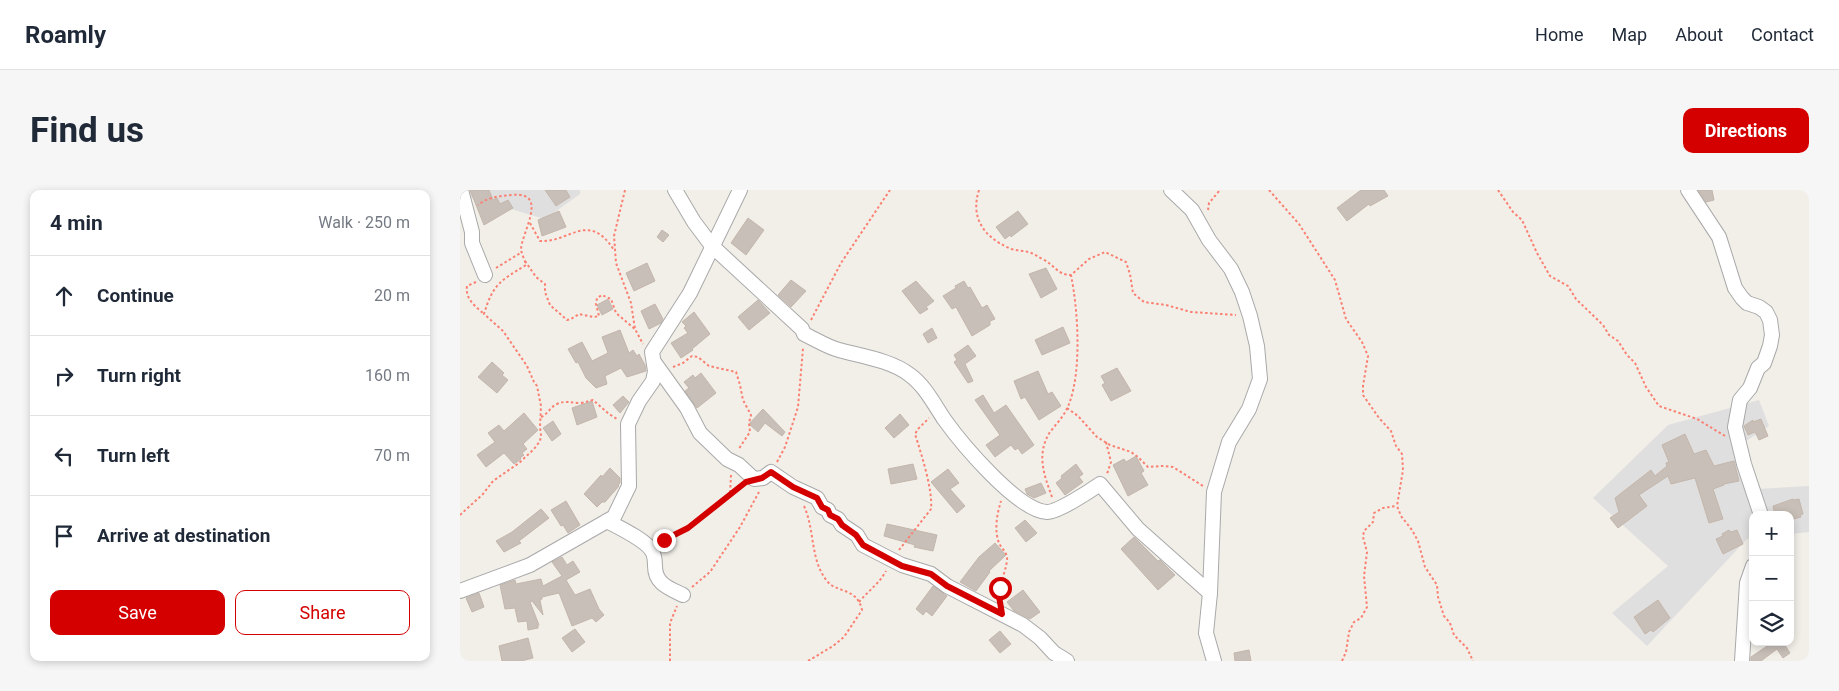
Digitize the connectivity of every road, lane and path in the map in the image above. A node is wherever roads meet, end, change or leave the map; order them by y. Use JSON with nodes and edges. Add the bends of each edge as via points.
{"nodes":[{"id":1,"x":461,"y":190,"type":"edge"},
{"id":2,"x":625,"y":190,"type":"edge"},
{"id":3,"x":675,"y":190,"type":"edge"},
{"id":4,"x":740,"y":190,"type":"edge"},
{"id":5,"x":890,"y":190,"type":"edge"},
{"id":6,"x":979,"y":190,"type":"edge"},
{"id":7,"x":1171,"y":190,"type":"edge"},
{"id":8,"x":1220,"y":190,"type":"edge"},
{"id":9,"x":1269,"y":190,"type":"edge"},
{"id":10,"x":1498,"y":190,"type":"edge"},
{"id":11,"x":1688,"y":190,"type":"edge"},
{"id":12,"x":467,"y":216,"type":"junction"},
{"id":13,"x":530,"y":223,"type":"junction"},
{"id":14,"x":1205,"y":233,"type":"junction"},
{"id":15,"x":712,"y":246,"type":"junction"},
{"id":16,"x":522,"y":252,"type":"junction"},
{"id":17,"x":615,"y":252,"type":"junction"},
{"id":18,"x":525,"y":261,"type":"junction"},
{"id":19,"x":485,"y":275,"type":"junction"},
{"id":20,"x":1071,"y":275,"type":"junction"},
{"id":21,"x":484,"y":314,"type":"junction"},
{"id":22,"x":1250,"y":316,"type":"junction"},
{"id":23,"x":636,"y":330,"type":"junction"},
{"id":24,"x":804,"y":334,"type":"junction"},
{"id":25,"x":656,"y":363,"type":"junction"},
{"id":26,"x":1067,"y":408,"type":"junction"},
{"id":27,"x":938,"y":410,"type":"junction"},
{"id":28,"x":541,"y":417,"type":"junction"},
{"id":29,"x":628,"y":424,"type":"junction"},
{"id":30,"x":1738,"y":438,"type":"junction"},
{"id":31,"x":1106,"y":442,"type":"junction"},
{"id":32,"x":732,"y":461,"type":"junction"},
{"id":33,"x":771,"y":472,"type":"junction"},
{"id":34,"x":754,"y":479,"type":"junction"},
{"id":35,"x":999,"y":481,"type":"junction"},
{"id":36,"x":1100,"y":484,"type":"junction"},
{"id":37,"x":793,"y":487,"type":"junction"},
{"id":38,"x":1214,"y":492,"type":"junction"},
{"id":39,"x":730,"y":494,"type":"junction"},
{"id":40,"x":1397,"y":506,"type":"junction"},
{"id":41,"x":1056,"y":509,"type":"junction"},
{"id":42,"x":1760,"y":511,"type":"edge"},
{"id":43,"x":460,"y":515,"type":"edge"},
{"id":44,"x":607,"y":521,"type":"junction"},
{"id":45,"x":649,"y":546,"type":"junction"},
{"id":46,"x":894,"y":561,"type":"junction"},
{"id":47,"x":1749,"y":577,"type":"edge"},
{"id":48,"x":460,"y":591,"type":"edge"},
{"id":49,"x":1210,"y":593,"type":"junction"},
{"id":50,"x":683,"y":595,"type":"junction"},
{"id":51,"x":859,"y":602,"type":"junction"},
{"id":52,"x":1002,"y":614,"type":"junction"},
{"id":53,"x":670,"y":661,"type":"edge"},
{"id":54,"x":808,"y":661,"type":"edge"},
{"id":55,"x":1067,"y":661,"type":"edge"},
{"id":56,"x":1214,"y":661,"type":"edge"},
{"id":57,"x":1342,"y":661,"type":"edge"},
{"id":58,"x":1473,"y":661,"type":"edge"},
{"id":59,"x":1742,"y":661,"type":"edge"}],
"edges":[{"from":1,"to":12,"type":"street"},
{"from":2,"to":17,"type":"path","via":[[614,236]]},
{"from":3,"to":15,"type":"street"},
{"from":4,"to":15,"type":"street"},
{"from":5,"to":24,"type":"path","via":[[841,263]]},
{"from":6,"to":20,"type":"path","via":[[975,210],[981,227],[994,240],[1011,249],[1027,251],[1047,261],[1060,273]]},
{"from":7,"to":14,"type":"street","via":[[1192,210]]},
{"from":8,"to":14,"type":"path","via":[[1209,203]]},
{"from":9,"to":40,"type":"path","via":[[1299,224],[1326,264],[1335,280],[1346,319],[1368,356],[1363,395],[1391,431],[1402,454]]},
{"from":10,"to":30,"type":"path","via":[[1522,220],[1550,276],[1568,286],[1576,299],[1618,342],[1635,363],[1659,406],[1697,419],[1726,437]]},
{"from":11,"to":30,"type":"street","via":[[1718,237],[1735,288],[1747,303],[1766,312],[1770,320],[1772,335],[1764,363],[1740,400],[1735,427]]},
{"from":12,"to":13,"type":"path","via":[[483,201],[516,194],[530,200]]},
{"from":12,"to":19,"type":"street","via":[[472,243]]},
{"from":13,"to":16,"type":"path"},
{"from":13,"to":17,"type":"path","via":[[540,241],[589,230],[598,233]]},
{"from":14,"to":22,"type":"street","via":[[1231,269]]},
{"from":15,"to":24,"type":"street"},
{"from":15,"to":25,"type":"street","via":[[690,293],[652,352]]},
{"from":16,"to":18,"type":"path"},
{"from":16,"to":19,"type":"path"},
{"from":17,"to":23,"type":"path"},
{"from":18,"to":21,"type":"path","via":[[524,266],[498,284],[488,298]]},
{"from":18,"to":23,"type":"path","via":[[545,284],[550,305],[567,320],[579,314],[599,316],[596,304],[602,295],[610,299],[616,313]]},
{"from":19,"to":21,"type":"path","via":[[466,288],[471,302]]},
{"from":20,"to":22,"type":"path","via":[[1090,259],[1106,252],[1126,262],[1133,292],[1144,302],[1192,312]]},
{"from":20,"to":26,"type":"path","via":[[1076,298],[1076,363]]},
{"from":21,"to":28,"type":"path","via":[[503,331],[527,366],[540,393]]},
{"from":22,"to":38,"type":"street","via":[[1260,379],[1249,408],[1229,442]]},
{"from":23,"to":25,"type":"path"},
{"from":24,"to":27,"type":"street","via":[[836,350],[879,360],[910,374]]},
{"from":24,"to":33,"type":"path","via":[[798,407],[785,448]]},
{"from":25,"to":29,"type":"street","via":[[653,381]]},
{"from":25,"to":32,"type":"street","via":[[700,433]]},
{"from":25,"to":32,"type":"path","via":[[683,363],[692,356],[709,366],[736,372],[743,400],[751,415],[750,432]]},
{"from":26,"to":31,"type":"path","via":[[1097,438]]},
{"from":26,"to":41,"type":"path","via":[[1049,434],[1041,456],[1042,471]]},
{"from":27,"to":35,"type":"street","via":[[979,463]]},
{"from":27,"to":46,"type":"path","via":[[915,434],[930,509],[905,540]]},
{"from":28,"to":29,"type":"path","via":[[559,403],[593,400]]},
{"from":28,"to":43,"type":"path","via":[[540,441],[534,449],[493,481],[484,494]]},
{"from":29,"to":44,"type":"street","via":[[629,486],[614,517]]},
{"from":30,"to":42,"type":"street"},
{"from":31,"to":36,"type":"path","via":[[1110,469]]},
{"from":31,"to":38,"type":"path","via":[[1131,452],[1148,467],[1173,467]]},
{"from":32,"to":34,"type":"street"},
{"from":32,"to":39,"type":"path"},
{"from":33,"to":34,"type":"street"},
{"from":33,"to":37,"type":"street"},
{"from":33,"to":50,"type":"path","via":[[710,572]]},
{"from":34,"to":39,"type":"path"},
{"from":35,"to":41,"type":"street","via":[[1037,510],[1047,512]]},
{"from":35,"to":52,"type":"path","via":[[1002,496],[996,518],[998,539],[1007,556],[999,596]]},
{"from":36,"to":41,"type":"street"},
{"from":36,"to":49,"type":"street","via":[[1138,529]]},
{"from":37,"to":46,"type":"street","via":[[817,498],[822,507],[856,535],[863,545]]},
{"from":37,"to":51,"type":"path","via":[[806,510],[817,561],[828,583],[848,592]]},
{"from":38,"to":49,"type":"street"},
{"from":39,"to":45,"type":"path","via":[[688,528]]},
{"from":40,"to":57,"type":"path","via":[[1374,513],[1373,522],[1364,531],[1367,607],[1348,632]]},
{"from":40,"to":58,"type":"path","via":[[1418,541],[1425,567],[1437,585],[1444,616]]},
{"from":44,"to":45,"type":"street"},
{"from":44,"to":48,"type":"street","via":[[530,566]]},
{"from":45,"to":50,"type":"street","via":[[655,556],[658,581]]},
{"from":46,"to":51,"type":"path"},
{"from":46,"to":52,"type":"street","via":[[931,574],[947,586]]},
{"from":47,"to":59,"type":"street"},
{"from":49,"to":56,"type":"street","via":[[1206,633]]},
{"from":50,"to":53,"type":"path","via":[[670,623]]},
{"from":51,"to":54,"type":"path","via":[[862,610],[844,637]]},
{"from":52,"to":55,"type":"street","via":[[1023,625]]}]}
